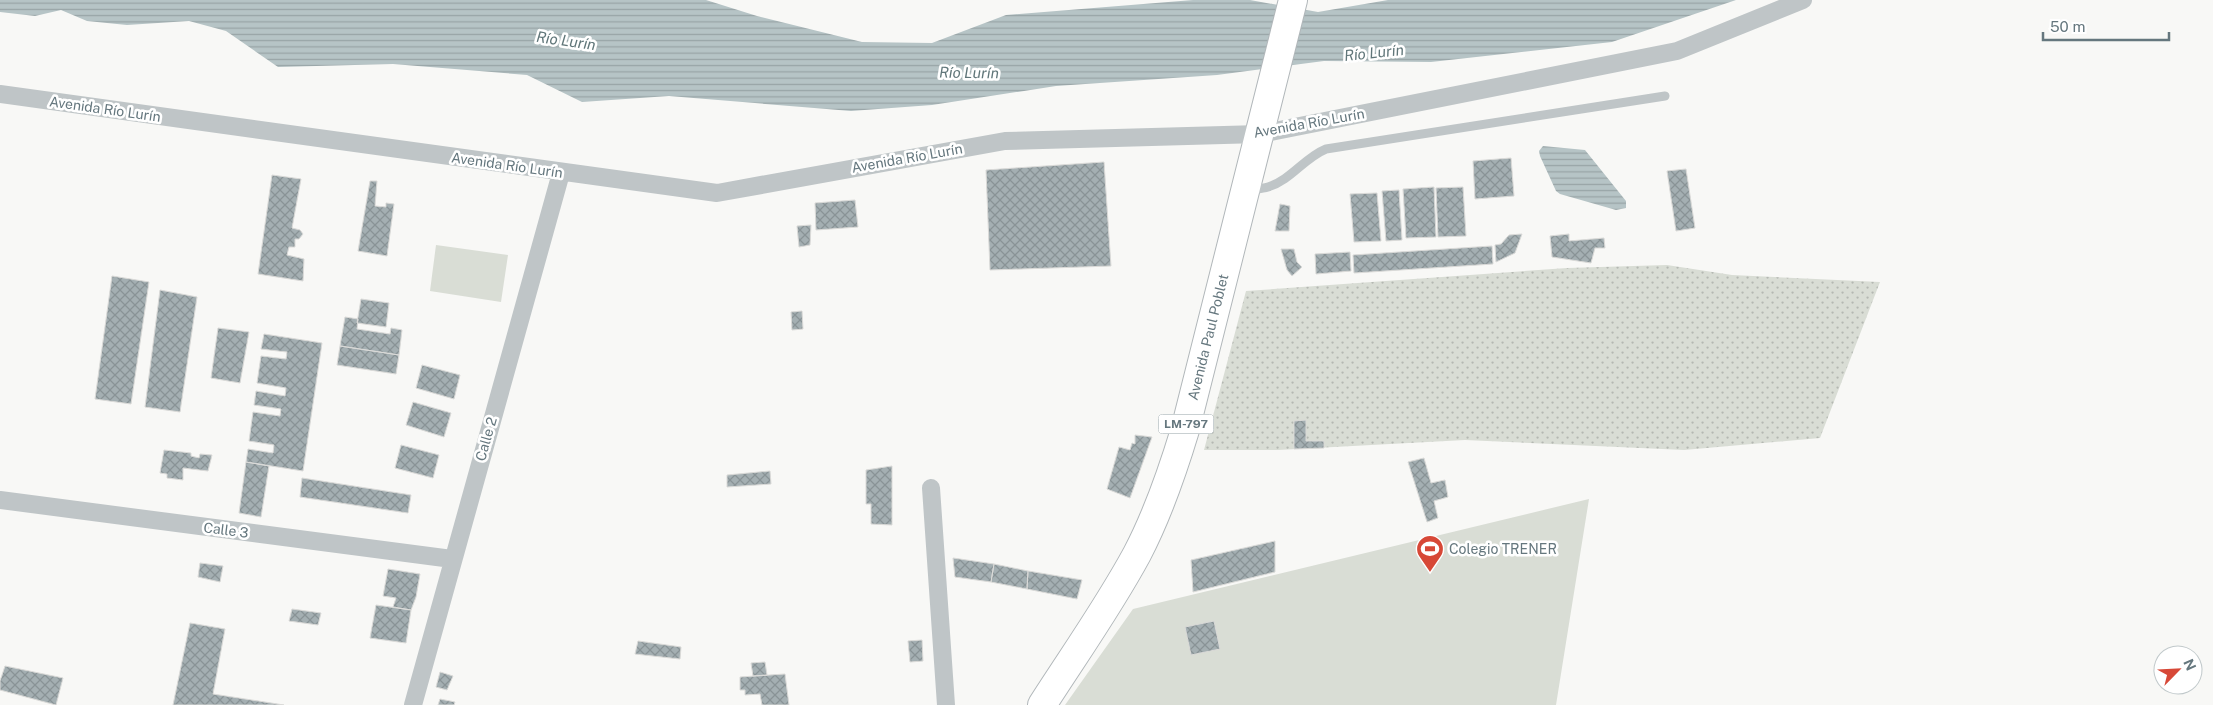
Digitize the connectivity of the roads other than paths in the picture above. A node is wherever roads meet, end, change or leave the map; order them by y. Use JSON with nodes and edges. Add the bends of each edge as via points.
{"nodes":[{"id":1,"x":1293,"y":0,"type":"edge"},
{"id":2,"x":1804,"y":0,"type":"edge"},
{"id":3,"x":0,"y":94,"type":"edge"},
{"id":4,"x":1665,"y":96,"type":"dead end"},
{"id":5,"x":1262,"y":125,"type":"junction"},
{"id":6,"x":561,"y":173,"type":"junction"},
{"id":7,"x":1245,"y":190,"type":"junction"},
{"id":8,"x":931,"y":488,"type":"dead end"},
{"id":9,"x":0,"y":500,"type":"edge"},
{"id":10,"x":452,"y":559,"type":"junction"},
{"id":11,"x":413,"y":705,"type":"edge"},
{"id":12,"x":946,"y":705,"type":"edge"},
{"id":13,"x":1042,"y":705,"type":"edge"}],
"edges":[{"from":1,"to":5,"type":"main road","name":"Avenida Paul Poblet","number":"LM-797"},
{"from":2,"to":5,"type":"street","name":"Avenida Río Lurín","via":[[1677,51]]},
{"from":3,"to":6,"type":"street","name":"Avenida Río Lurín"},
{"from":4,"to":7,"type":"lane","via":[[1326,150],[1316,153],[1292,174],[1268,187]]},
{"from":5,"to":6,"type":"street","name":"Avenida Río Lurín","via":[[1005,141],[717,193]]},
{"from":5,"to":7,"type":"main road","name":"Avenida Paul Poblet","number":"LM-797"},
{"from":6,"to":10,"type":"street","name":"Calle 2"},
{"from":7,"to":13,"type":"main road","name":"Avenida Paul Poblet","number":"LM-797","via":[[1185,430],[1157,513],[1114,594]]},
{"from":8,"to":12,"type":"street"},
{"from":9,"to":10,"type":"street","name":"Calle 3"},
{"from":10,"to":11,"type":"street","name":"Calle 2"}]}
